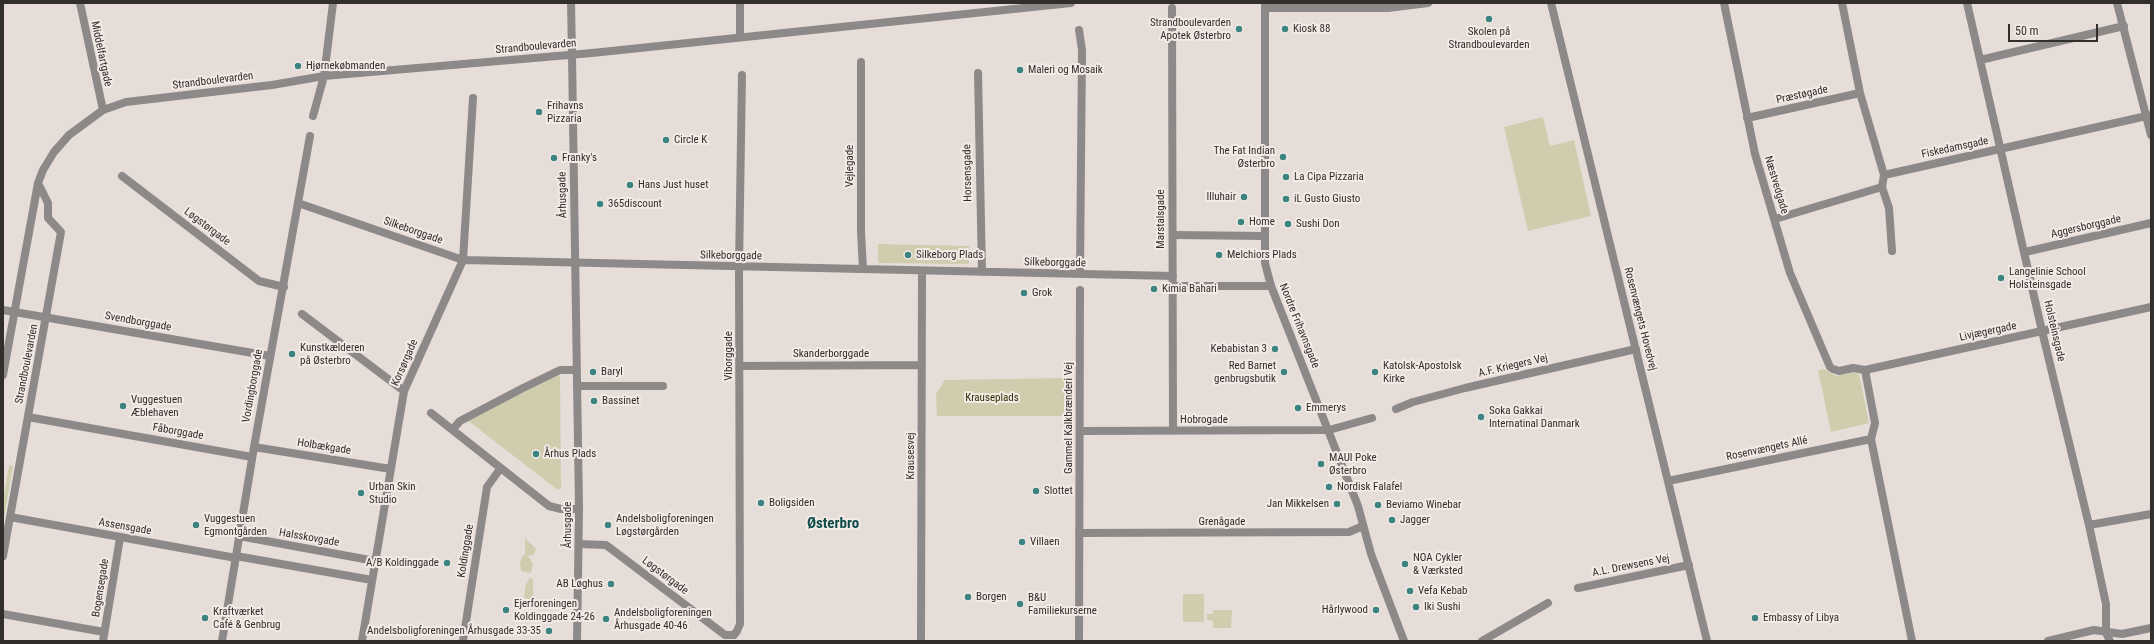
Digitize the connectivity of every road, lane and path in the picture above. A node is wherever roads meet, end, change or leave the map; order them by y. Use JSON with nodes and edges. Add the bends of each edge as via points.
{"nodes":[{"id":1,"x":80,"y":3,"type":"edge"},
{"id":2,"x":333,"y":3,"type":"edge"},
{"id":3,"x":571,"y":3,"type":"edge"},
{"id":4,"x":740,"y":3,"type":"edge"},
{"id":5,"x":1071,"y":3,"type":"edge"},
{"id":6,"x":1428,"y":3,"type":"edge"},
{"id":7,"x":1551,"y":3,"type":"edge"},
{"id":8,"x":1724,"y":3,"type":"edge"},
{"id":9,"x":1842,"y":3,"type":"edge"},
{"id":10,"x":1967,"y":3,"type":"edge"},
{"id":11,"x":2117,"y":3,"type":"edge"},
{"id":12,"x":1265,"y":6,"type":"edge"},
{"id":13,"x":1172,"y":8,"type":"dead end"},
{"id":14,"x":2124,"y":26,"type":"junction"},
{"id":15,"x":1079,"y":30,"type":"dead end"},
{"id":16,"x":740,"y":38,"type":"junction"},
{"id":17,"x":572,"y":55,"type":"junction"},
{"id":18,"x":1980,"y":60,"type":"junction"},
{"id":19,"x":861,"y":62,"type":"dead end"},
{"id":20,"x":978,"y":73,"type":"dead end"},
{"id":21,"x":742,"y":75,"type":"dead end"},
{"id":22,"x":324,"y":76,"type":"junction"},
{"id":23,"x":1860,"y":93,"type":"junction"},
{"id":24,"x":473,"y":98,"type":"dead end"},
{"id":25,"x":103,"y":110,"type":"junction"},
{"id":26,"x":2149,"y":115,"type":"edge"},
{"id":27,"x":313,"y":116,"type":"dead end"},
{"id":28,"x":1747,"y":118,"type":"junction"},
{"id":29,"x":2151,"y":135,"type":"edge"},
{"id":30,"x":310,"y":136,"type":"dead end"},
{"id":31,"x":2000,"y":150,"type":"junction"},
{"id":32,"x":1884,"y":175,"type":"junction"},
{"id":33,"x":122,"y":176,"type":"dead end"},
{"id":34,"x":38,"y":183,"type":"junction"},
{"id":35,"x":1882,"y":187,"type":"junction"},
{"id":36,"x":298,"y":203,"type":"junction"},
{"id":37,"x":1775,"y":219,"type":"junction"},
{"id":38,"x":2151,"y":223,"type":"edge"},
{"id":39,"x":1173,"y":235,"type":"junction"},
{"id":40,"x":1264,"y":236,"type":"junction"},
{"id":41,"x":1892,"y":251,"type":"dead end"},
{"id":42,"x":2025,"y":252,"type":"junction"},
{"id":43,"x":463,"y":260,"type":"junction"},
{"id":44,"x":575,"y":263,"type":"junction"},
{"id":45,"x":740,"y":267,"type":"junction"},
{"id":46,"x":863,"y":270,"type":"junction"},
{"id":47,"x":922,"y":271,"type":"junction"},
{"id":48,"x":982,"y":272,"type":"junction"},
{"id":49,"x":1080,"y":274,"type":"junction"},
{"id":50,"x":1173,"y":276,"type":"junction"},
{"id":51,"x":1173,"y":286,"type":"junction"},
{"id":52,"x":1271,"y":286,"type":"junction"},
{"id":53,"x":284,"y":287,"type":"junction"},
{"id":54,"x":1080,"y":290,"type":"dead end"},
{"id":55,"x":2151,"y":307,"type":"edge"},
{"id":56,"x":3,"y":310,"type":"edge"},
{"id":57,"x":14,"y":312,"type":"junction"},
{"id":58,"x":302,"y":314,"type":"dead end"},
{"id":59,"x":47,"y":317,"type":"junction"},
{"id":60,"x":2042,"y":331,"type":"junction"},
{"id":61,"x":1636,"y":349,"type":"junction"},
{"id":62,"x":270,"y":356,"type":"junction"},
{"id":63,"x":922,"y":364,"type":"junction"},
{"id":64,"x":740,"y":366,"type":"junction"},
{"id":65,"x":1830,"y":366,"type":"joint"},
{"id":66,"x":576,"y":370,"type":"junction"},
{"id":67,"x":1864,"y":370,"type":"junction"},
{"id":68,"x":3,"y":375,"type":"edge"},
{"id":69,"x":577,"y":386,"type":"junction"},
{"id":70,"x":663,"y":386,"type":"dead end"},
{"id":71,"x":404,"y":391,"type":"junction"},
{"id":72,"x":1396,"y":409,"type":"dead end"},
{"id":73,"x":431,"y":413,"type":"dead end"},
{"id":74,"x":28,"y":417,"type":"junction"},
{"id":75,"x":1372,"y":418,"type":"dead end"},
{"id":76,"x":453,"y":429,"type":"junction"},
{"id":77,"x":1329,"y":430,"type":"junction"},
{"id":78,"x":1080,"y":431,"type":"junction"},
{"id":79,"x":1173,"y":431,"type":"junction"},
{"id":80,"x":1871,"y":439,"type":"junction"},
{"id":81,"x":254,"y":447,"type":"junction"},
{"id":82,"x":252,"y":457,"type":"junction"},
{"id":83,"x":391,"y":469,"type":"junction"},
{"id":84,"x":500,"y":469,"type":"junction"},
{"id":85,"x":1668,"y":481,"type":"junction"},
{"id":86,"x":579,"y":508,"type":"junction"},
{"id":87,"x":2151,"y":514,"type":"edge"},
{"id":88,"x":10,"y":517,"type":"junction"},
{"id":89,"x":2089,"y":525,"type":"junction"},
{"id":90,"x":1364,"y":526,"type":"junction"},
{"id":91,"x":1079,"y":533,"type":"junction"},
{"id":92,"x":239,"y":536,"type":"junction"},
{"id":93,"x":120,"y":538,"type":"junction"},
{"id":94,"x":579,"y":544,"type":"junction"},
{"id":95,"x":3,"y":556,"type":"edge"},
{"id":96,"x":236,"y":557,"type":"junction"},
{"id":97,"x":375,"y":561,"type":"junction"},
{"id":98,"x":1689,"y":565,"type":"junction"},
{"id":99,"x":372,"y":580,"type":"junction"},
{"id":100,"x":1578,"y":588,"type":"dead end"},
{"id":101,"x":1548,"y":603,"type":"dead end"},
{"id":102,"x":3,"y":614,"type":"edge"},
{"id":103,"x":2151,"y":628,"type":"edge"},
{"id":104,"x":2106,"y":632,"type":"junction"},
{"id":105,"x":734,"y":635,"type":"joint"},
{"id":106,"x":104,"y":637,"type":"edge"},
{"id":107,"x":1493,"y":638,"type":"edge"},
{"id":108,"x":222,"y":641,"type":"edge"},
{"id":109,"x":362,"y":641,"type":"edge"},
{"id":110,"x":463,"y":641,"type":"edge"},
{"id":111,"x":577,"y":641,"type":"edge"},
{"id":112,"x":921,"y":641,"type":"edge"},
{"id":113,"x":1079,"y":641,"type":"edge"},
{"id":114,"x":1404,"y":641,"type":"edge"},
{"id":115,"x":1482,"y":641,"type":"edge"},
{"id":116,"x":1707,"y":641,"type":"edge"},
{"id":117,"x":1912,"y":641,"type":"edge"},
{"id":118,"x":2048,"y":641,"type":"edge"},
{"id":119,"x":2110,"y":641,"type":"edge"}],
"edges":[{"from":1,"to":25,"type":"street","name":"Middelfartgade"},
{"from":2,"to":22,"type":"street"},
{"from":3,"to":17,"type":"street","name":"Århusgade"},
{"from":4,"to":16,"type":"street"},
{"from":5,"to":16,"type":"street","name":"Strandboulevarden"},
{"from":6,"to":12,"type":"street","via":[[1388,8]]},
{"from":7,"to":61,"type":"street","name":"Rosenvængets Hovedvej"},
{"from":8,"to":28,"type":"street","name":"Næstvedgade"},
{"from":9,"to":23,"type":"street"},
{"from":10,"to":18,"type":"street","name":"Holsteinsgade"},
{"from":11,"to":14,"type":"street"},
{"from":12,"to":40,"type":"street","name":"Nordre Frihavnsgade"},
{"from":13,"to":39,"type":"street","name":"Marstalsgade"},
{"from":14,"to":18,"type":"street"},
{"from":14,"to":26,"type":"street"},
{"from":15,"to":49,"type":"street","via":[[1082,50]]},
{"from":16,"to":17,"type":"street","name":"Strandboulevarden"},
{"from":17,"to":22,"type":"street","name":"Strandboulevarden"},
{"from":17,"to":44,"type":"street","name":"Århusgade"},
{"from":18,"to":31,"type":"street","name":"Holsteinsgade"},
{"from":19,"to":46,"type":"street","name":"Vejlegade"},
{"from":20,"to":48,"type":"street","name":"Horsensgade"},
{"from":21,"to":45,"type":"street","name":"Viborggade"},
{"from":22,"to":25,"type":"street","name":"Strandboulevarden","via":[[272,85],[126,102]]},
{"from":22,"to":27,"type":"street"},
{"from":23,"to":28,"type":"street","name":"Præstøgade"},
{"from":23,"to":32,"type":"street"},
{"from":24,"to":43,"type":"street","name":"Korsørgade"},
{"from":25,"to":34,"type":"street","name":"Strandboulevarden","via":[[69,135],[54,152]]},
{"from":26,"to":29,"type":"street"},
{"from":26,"to":31,"type":"street","name":"Fiskedamsgade"},
{"from":28,"to":37,"type":"street","name":"Næstvedgade"},
{"from":30,"to":36,"type":"street","name":"Vordingborggade"},
{"from":31,"to":32,"type":"street","name":"Fiskedamsgade"},
{"from":31,"to":42,"type":"street","name":"Holsteinsgade"},
{"from":32,"to":35,"type":"street"},
{"from":33,"to":53,"type":"street","name":"Løgstørgade","via":[[259,281]]},
{"from":34,"to":57,"type":"street","name":"Strandboulevarden"},
{"from":34,"to":59,"type":"street","name":"Strandboulevarden","via":[[48,203],[48,218],[61,232]]},
{"from":35,"to":37,"type":"street"},
{"from":35,"to":41,"type":"street","via":[[1889,208]]},
{"from":36,"to":43,"type":"street","name":"Silkeborggade"},
{"from":36,"to":53,"type":"street","name":"Vordingborggade"},
{"from":37,"to":65,"type":"street","name":"Næstvedgade","via":[[1790,273]]},
{"from":38,"to":42,"type":"street","name":"Aggersborggade"},
{"from":39,"to":40,"type":"street"},
{"from":39,"to":50,"type":"street","name":"Marstalsgade"},
{"from":40,"to":52,"type":"street","name":"Nordre Frihavnsgade","via":[[1265,263]]},
{"from":42,"to":60,"type":"street","name":"Holsteinsgade"},
{"from":43,"to":44,"type":"street","name":"Silkeborggade"},
{"from":43,"to":71,"type":"street","name":"Korsørgade"},
{"from":44,"to":45,"type":"street","name":"Silkeborggade"},
{"from":44,"to":66,"type":"street","name":"Århusgade"},
{"from":45,"to":46,"type":"street","name":"Silkeborggade"},
{"from":45,"to":64,"type":"street","name":"Viborggade"},
{"from":46,"to":47,"type":"street","name":"Silkeborggade"},
{"from":47,"to":48,"type":"street","name":"Silkeborggade"},
{"from":47,"to":63,"type":"street","name":"Krausesvej"},
{"from":48,"to":49,"type":"street","name":"Silkeborggade"},
{"from":49,"to":50,"type":"street","name":"Silkeborggade"},
{"from":50,"to":51,"type":"street","name":"Marstalsgade"},
{"from":51,"to":52,"type":"street"},
{"from":51,"to":79,"type":"street","name":"Marstalsgade"},
{"from":52,"to":77,"type":"street","name":"Nordre Frihavnsgade"},
{"from":53,"to":62,"type":"street","name":"Vordingborggade"},
{"from":54,"to":78,"type":"street","name":"Gammel Kalkbrænderi Vej"},
{"from":55,"to":60,"type":"street","name":"Livjægergade"},
{"from":56,"to":57,"type":"street","name":"Svendborggade"},
{"from":57,"to":59,"type":"street","name":"Svendborggade"},
{"from":57,"to":68,"type":"street","name":"Strandboulevarden"},
{"from":58,"to":71,"type":"street"},
{"from":59,"to":62,"type":"street","name":"Svendborggade"},
{"from":59,"to":74,"type":"street","name":"Strandboulevarden"},
{"from":60,"to":67,"type":"street","name":"Livjægergade"},
{"from":60,"to":89,"type":"street","name":"Holsteinsgade"},
{"from":61,"to":72,"type":"street","name":"A.F. Kriegers Vej","via":[[1450,392]]},
{"from":61,"to":85,"type":"street","name":"Rosenvængets Hovedvej"},
{"from":62,"to":81,"type":"street","name":"Vordingborggade"},
{"from":63,"to":64,"type":"street","name":"Skanderborggade"},
{"from":63,"to":112,"type":"street","name":"Krausesvej"},
{"from":64,"to":105,"type":"street","name":"Viborggade","via":[[740,624]]},
{"from":65,"to":67,"type":"street","name":"Livjægergade","via":[[1838,371],[1854,368]]},
{"from":66,"to":69,"type":"street","name":"Århusgade"},
{"from":66,"to":76,"type":"street","via":[[560,370],[460,421]]},
{"from":67,"to":80,"type":"street","via":[[1875,423]]},
{"from":69,"to":70,"type":"street"},
{"from":69,"to":86,"type":"street","name":"Århusgade"},
{"from":71,"to":83,"type":"street","name":"Korsørgade"},
{"from":73,"to":76,"type":"street"},
{"from":74,"to":82,"type":"street","name":"Fåborggade"},
{"from":74,"to":88,"type":"street","name":"Strandboulevarden"},
{"from":75,"to":77,"type":"street"},
{"from":76,"to":84,"type":"street"},
{"from":77,"to":79,"type":"street","name":"Hobrogade"},
{"from":77,"to":90,"type":"street","name":"Nordre Frihavnsgade"},
{"from":78,"to":79,"type":"street","name":"Hobrogade"},
{"from":78,"to":91,"type":"street","name":"Gammel Kalkbrænderi Vej"},
{"from":80,"to":85,"type":"street","name":"Rosenvængets Allé"},
{"from":80,"to":117,"type":"street"},
{"from":81,"to":82,"type":"street","name":"Vordingborggade"},
{"from":81,"to":83,"type":"street","name":"Holbækgade"},
{"from":82,"to":92,"type":"street","name":"Vordingborggade"},
{"from":83,"to":97,"type":"street","name":"Korsørgade"},
{"from":84,"to":86,"type":"street","via":[[549,506],[561,509]]},
{"from":84,"to":110,"type":"street","name":"Koldinggade","via":[[487,487]]},
{"from":85,"to":98,"type":"street","name":"Rosenvængets Hovedvej"},
{"from":86,"to":94,"type":"street","name":"Århusgade"},
{"from":87,"to":89,"type":"street"},
{"from":88,"to":93,"type":"street","name":"Assensgade"},
{"from":88,"to":95,"type":"street","name":"Strandboulevarden"},
{"from":89,"to":104,"type":"street","name":"Holsteinsgade","via":[[2106,604]]},
{"from":90,"to":91,"type":"street","name":"Grenågade","via":[[1349,532]]},
{"from":90,"to":114,"type":"street","name":"Nordre Frihavnsgade","via":[[1371,554]]},
{"from":91,"to":113,"type":"street","name":"Gammel Kalkbrænderi Vej"},
{"from":92,"to":96,"type":"street","name":"Vordingborggade"},
{"from":92,"to":97,"type":"street","name":"Halsskovgade"},
{"from":93,"to":96,"type":"street","name":"Assensgade"},
{"from":93,"to":106,"type":"street","name":"Bogensegade"},
{"from":94,"to":105,"type":"street","name":"Løgstørgade","via":[[606,545],[725,635]]},
{"from":94,"to":111,"type":"street","name":"Århusgade"},
{"from":96,"to":99,"type":"street"},
{"from":96,"to":108,"type":"street","name":"Vordingborggade"},
{"from":97,"to":99,"type":"street","name":"Korsørgade"},
{"from":98,"to":100,"type":"street","name":"A.L. Drewsens Vej"},
{"from":98,"to":116,"type":"street","name":"Rosenvængets Hovedvej"},
{"from":99,"to":109,"type":"street","name":"Korsørgade"},
{"from":101,"to":107,"type":"street"},
{"from":102,"to":106,"type":"street"},
{"from":103,"to":104,"type":"street","via":[[2122,634]]},
{"from":104,"to":118,"type":"street","via":[[2094,630]]},
{"from":104,"to":119,"type":"street","name":"Holsteinsgade"},
{"from":107,"to":115,"type":"street"}]}
